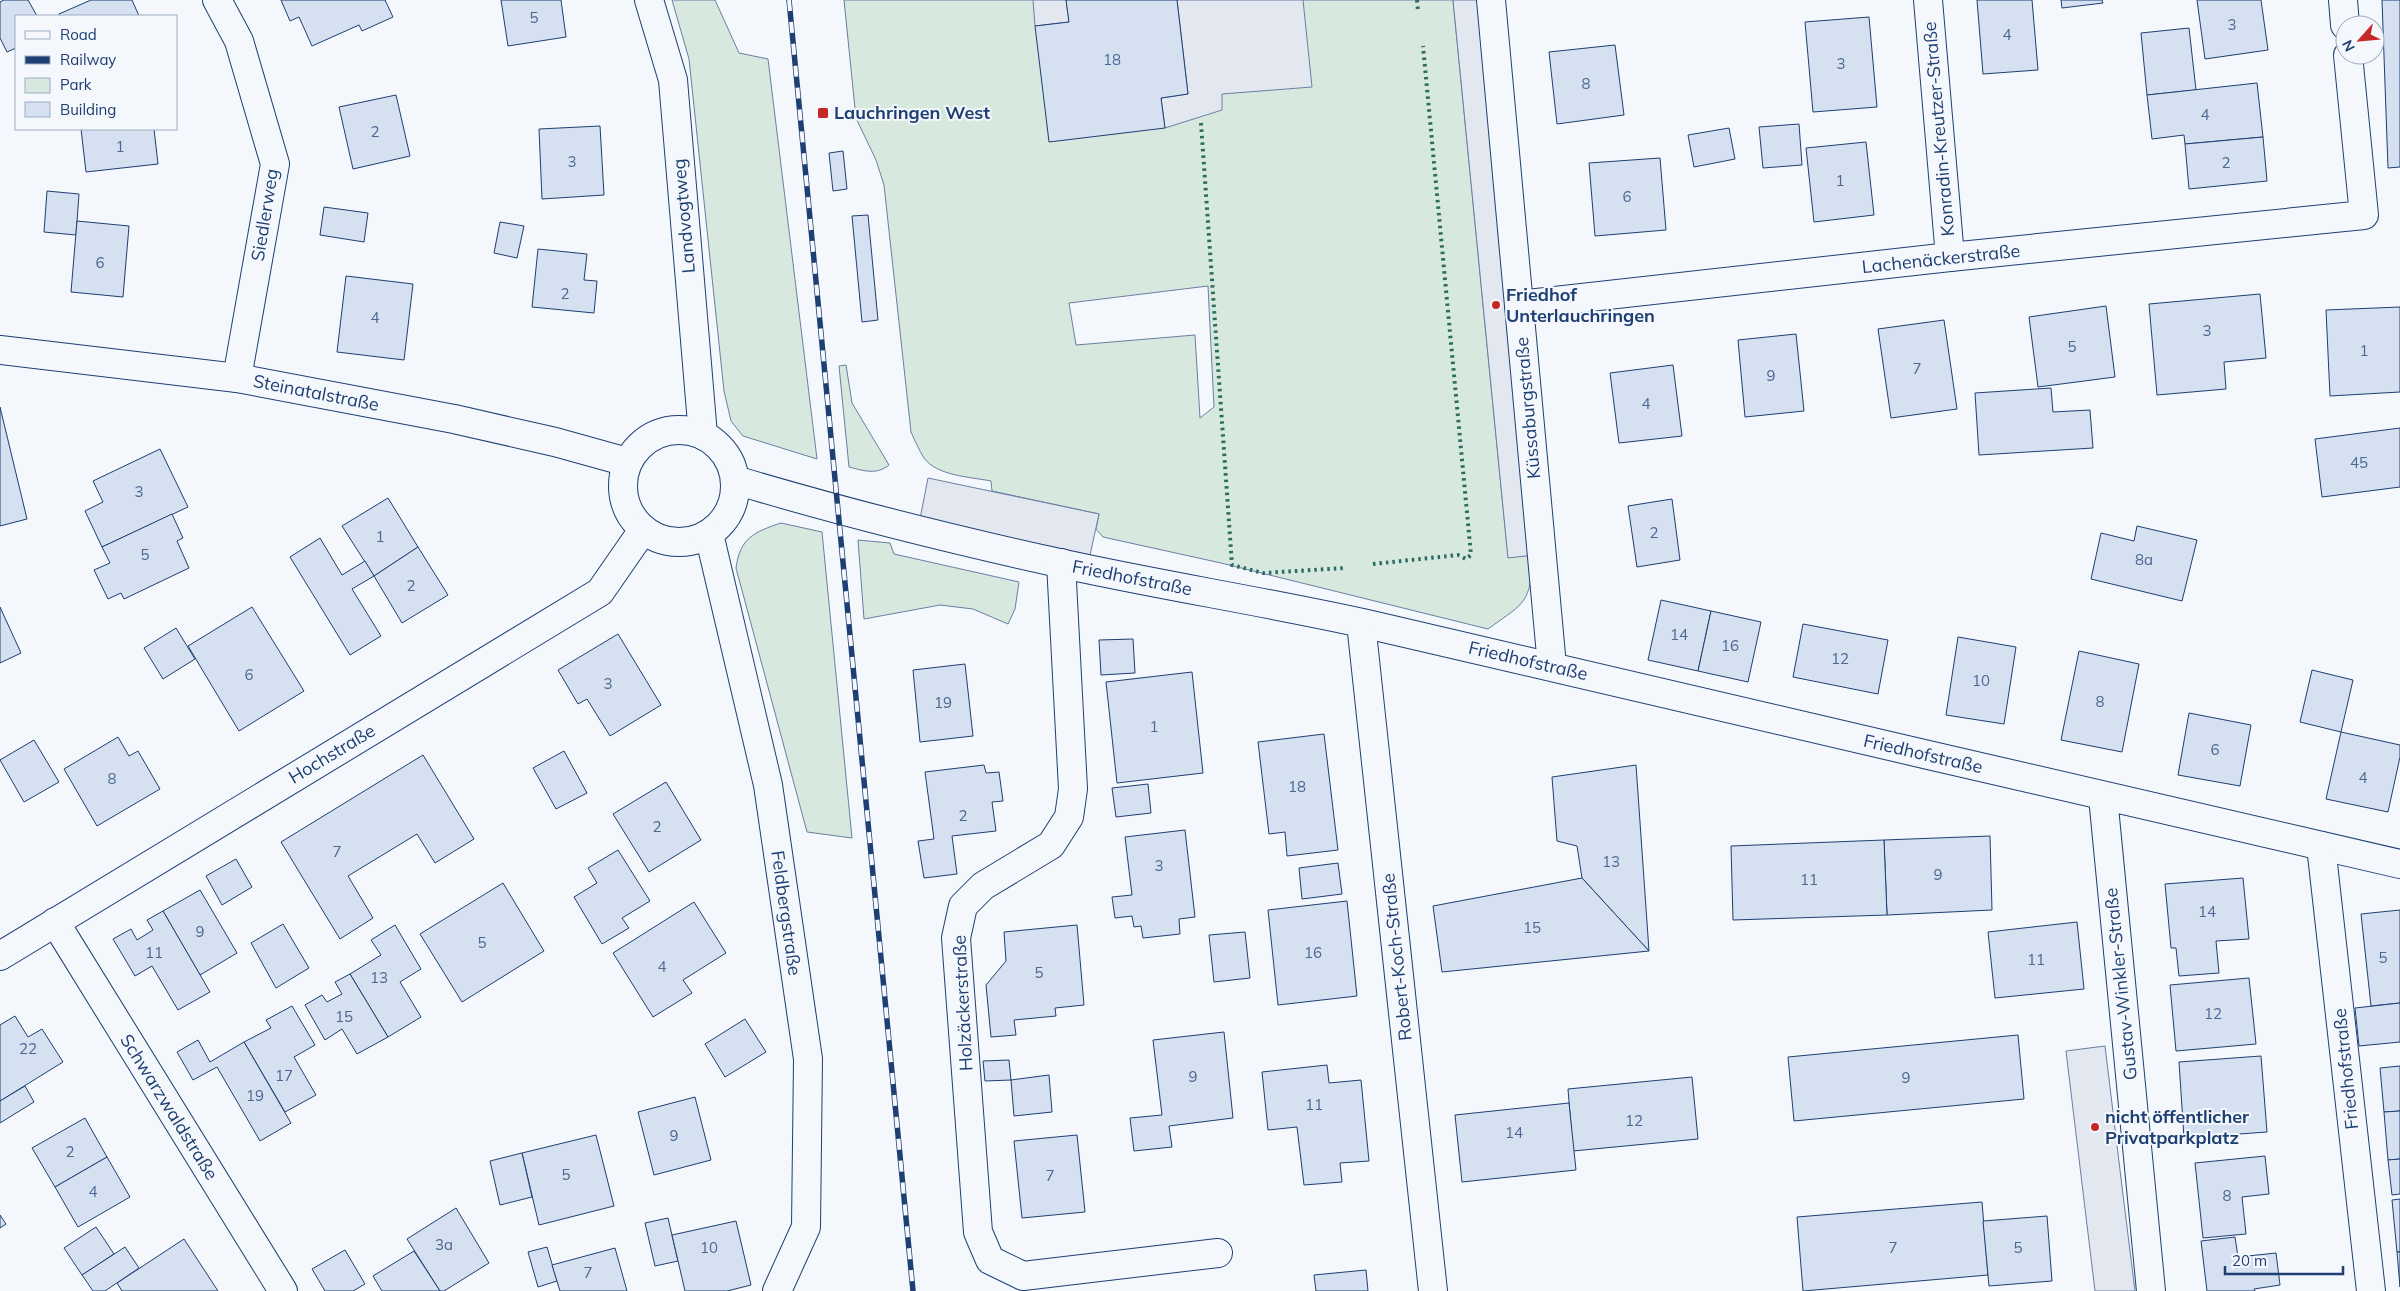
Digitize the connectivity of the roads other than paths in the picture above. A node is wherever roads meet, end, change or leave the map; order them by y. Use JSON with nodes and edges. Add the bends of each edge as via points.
{"nodes":[{"id":1,"x":218,"y":0,"type":"edge"},
{"id":2,"x":649,"y":0,"type":"edge"},
{"id":3,"x":1491,"y":0,"type":"edge"},
{"id":4,"x":1928,"y":0,"type":"edge"},
{"id":5,"x":2343,"y":0,"type":"edge"},
{"id":6,"x":2344,"y":15,"type":"edge"},
{"id":7,"x":2349,"y":65,"type":"edge"},
{"id":8,"x":1950,"y":258,"type":"junction"},
{"id":9,"x":1519,"y":305,"type":"junction"},
{"id":10,"x":0,"y":350,"type":"edge"},
{"id":11,"x":237,"y":378,"type":"junction"},
{"id":12,"x":704,"y":435,"type":"junction"},
{"id":13,"x":627,"y":462,"type":"junction"},
{"id":14,"x":735,"y":480,"type":"junction"},
{"id":15,"x":643,"y":530,"type":"junction"},
{"id":16,"x":709,"y":534,"type":"junction"},
{"id":17,"x":1061,"y":563,"type":"junction"},
{"id":18,"x":1361,"y":623,"type":"junction"},
{"id":19,"x":1552,"y":666,"type":"junction"},
{"id":20,"x":2103,"y":797,"type":"junction"},
{"id":21,"x":2321,"y":846,"type":"junction"},
{"id":22,"x":2400,"y":864,"type":"edge"},
{"id":23,"x":56,"y":922,"type":"junction"},
{"id":24,"x":0,"y":956,"type":"edge"},
{"id":25,"x":1218,"y":1252,"type":"dead end"},
{"id":26,"x":284,"y":1291,"type":"edge"},
{"id":27,"x":777,"y":1291,"type":"edge"},
{"id":28,"x":1433,"y":1291,"type":"edge"},
{"id":29,"x":2151,"y":1291,"type":"edge"},
{"id":30,"x":2371,"y":1291,"type":"edge"}],
"edges":[{"from":1,"to":11,"type":"street","name":"Siedlerweg","via":[[239,41],[275,164]]},
{"from":2,"to":12,"type":"street","name":"Landvogtweg","via":[[673,80]]},
{"from":3,"to":9,"type":"street","name":"Küssaburgstraße"},
{"from":4,"to":8,"type":"street","name":"Konradin-Kreutzer-Straße"},
{"from":5,"to":6,"type":"street"},
{"from":7,"to":8,"type":"street","name":"Lachenäckerstraße","via":[[2364,215]]},
{"from":8,"to":9,"type":"street","name":"Lachenäckerstraße"},
{"from":9,"to":19,"type":"street","name":"Küssaburgstraße"},
{"from":10,"to":11,"type":"street","name":"Steinatalstraße"},
{"from":11,"to":13,"type":"street","name":"Steinatalstraße","via":[[454,419]]},
{"from":12,"to":13,"type":"street","via":[[686,429],[668,430],[651,436],[637,447]]},
{"from":12,"to":14,"type":"street","via":[[719,445],[730,461]]},
{"from":13,"to":15,"type":"street","via":[[622,480],[624,498],[631,516]]},
{"from":14,"to":16,"type":"street","via":[[730,511]]},
{"from":14,"to":17,"type":"street","name":"Friedhofstraße","via":[[838,511]]},
{"from":15,"to":16,"type":"street","via":[[675,542],[693,541]]},
{"from":15,"to":23,"type":"street","name":"Hochstraße","via":[[600,592]]},
{"from":16,"to":27,"type":"street","name":"Feldbergstraße","via":[[768,785],[808,1059],[806,1227]]},
{"from":17,"to":18,"type":"street","name":"Friedhofstraße"},
{"from":17,"to":25,"type":"street","name":"Holzäckerstraße","via":[[1073,789],[1069,817],[1051,845],[983,886],[963,906],[956,938],[978,1232],[990,1260],[1023,1276]]},
{"from":18,"to":19,"type":"street","name":"Friedhofstraße"},
{"from":18,"to":28,"type":"street","name":"Robert-Koch-Straße"},
{"from":19,"to":20,"type":"street","name":"Friedhofstraße"},
{"from":20,"to":21,"type":"street","name":"Friedhofstraße"},
{"from":20,"to":29,"type":"street","name":"Gustav-Winkler-Straße"},
{"from":21,"to":22,"type":"street","name":"Friedhofstraße"},
{"from":21,"to":30,"type":"street","name":"Friedhofstraße"},
{"from":23,"to":24,"type":"street","name":"Hochstraße"},
{"from":23,"to":26,"type":"street","name":"Schwarzwaldstraße"}]}
